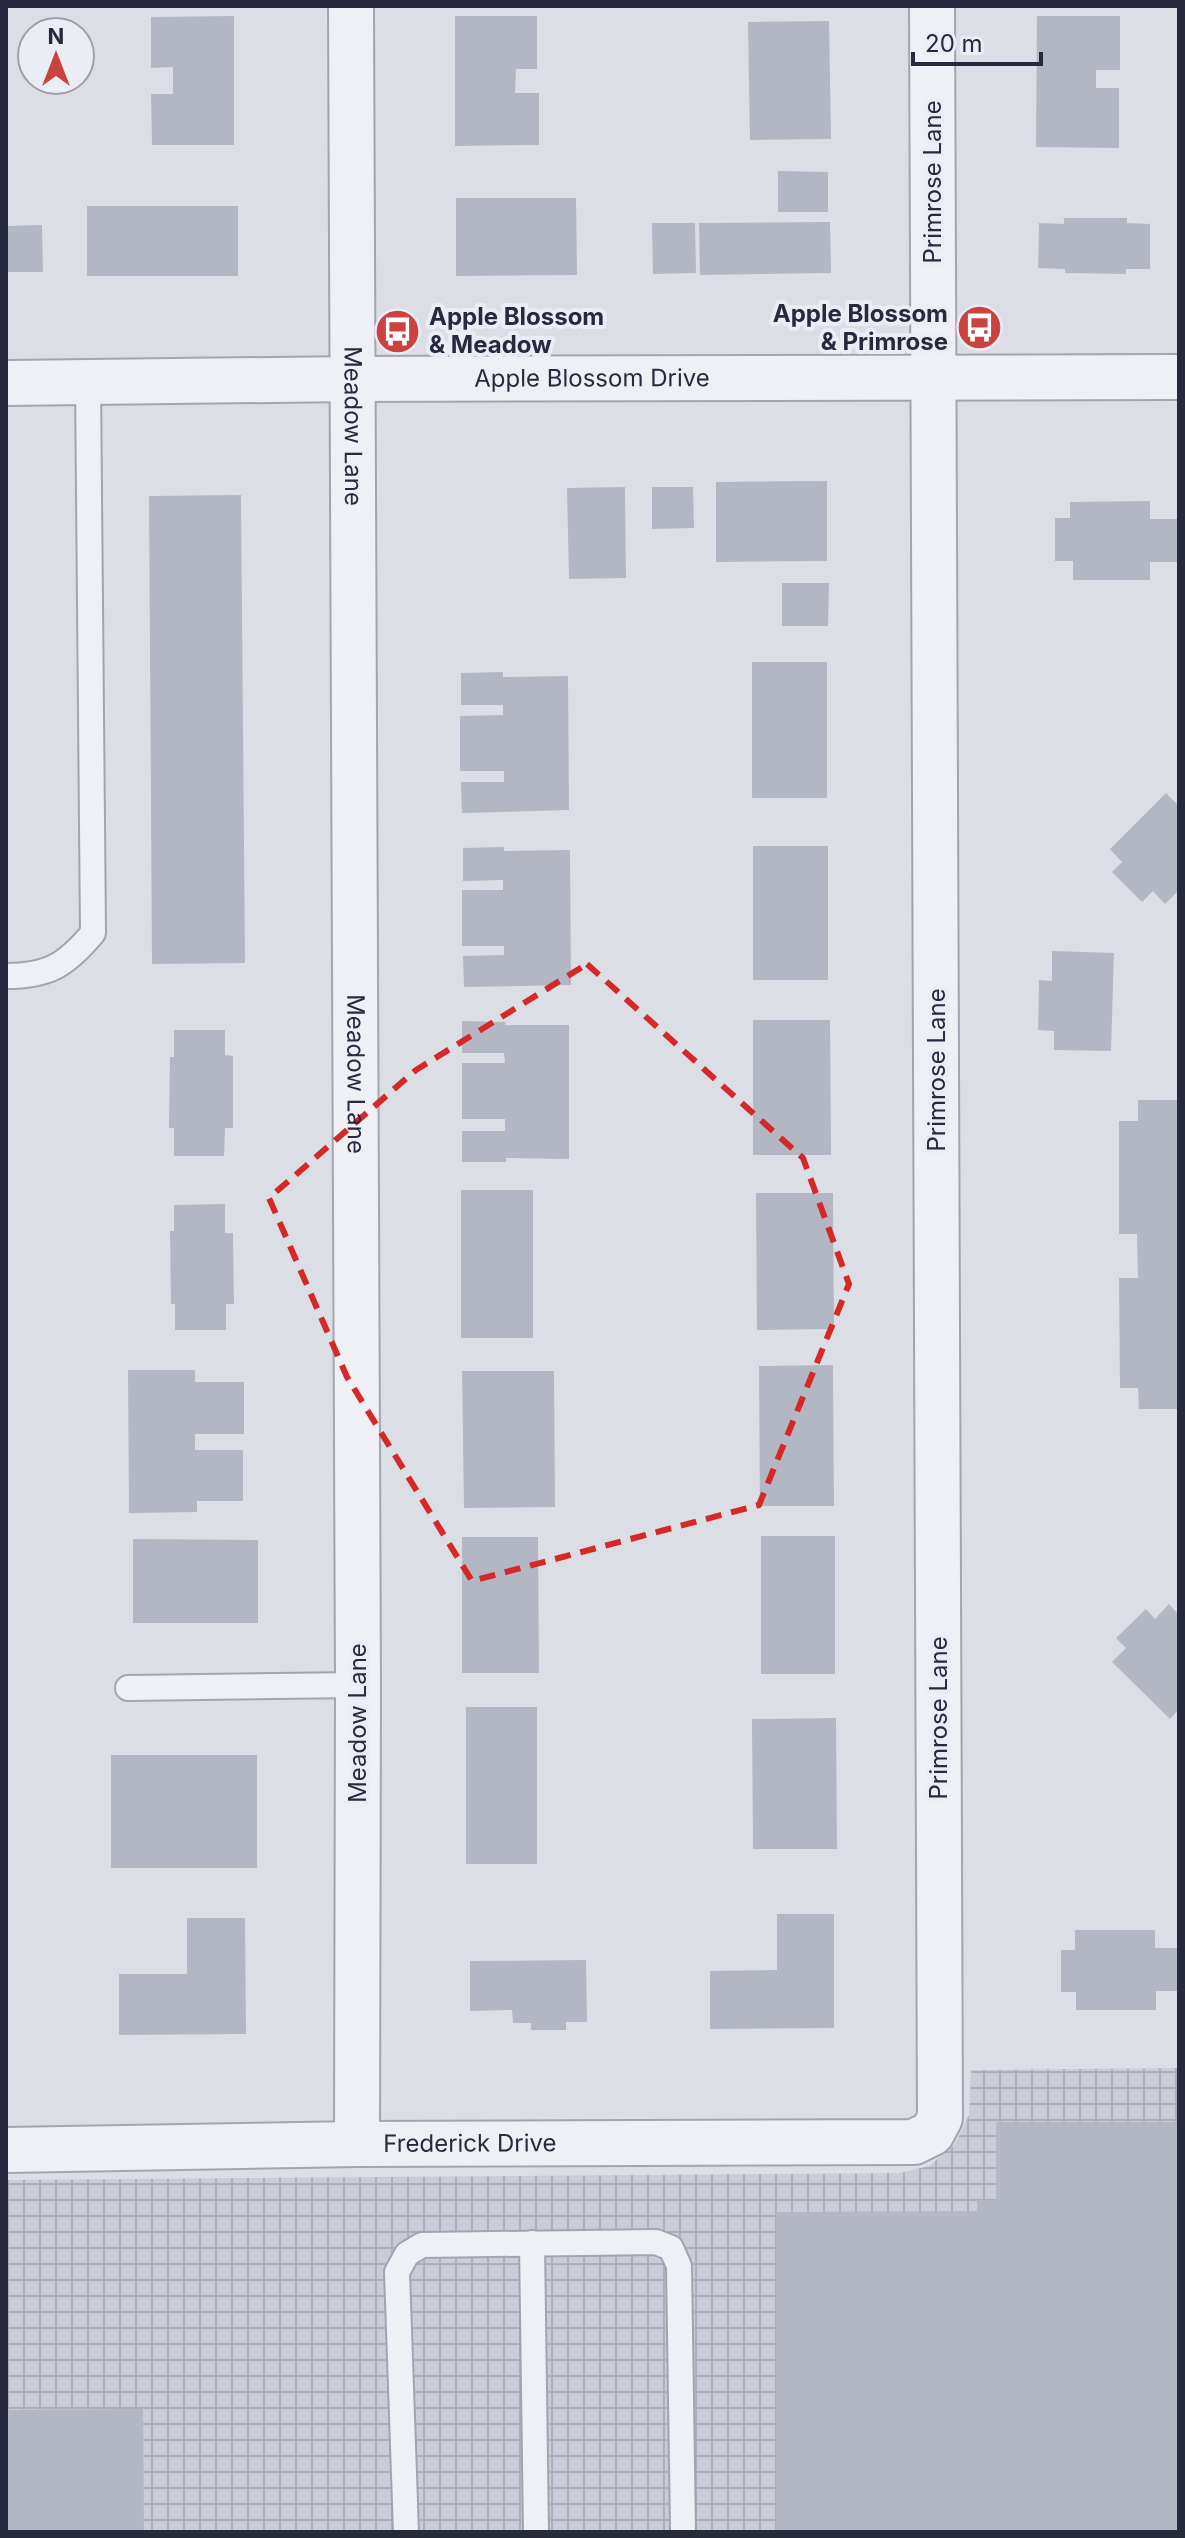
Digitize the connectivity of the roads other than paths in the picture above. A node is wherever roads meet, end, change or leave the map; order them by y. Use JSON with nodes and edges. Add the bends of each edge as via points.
{"nodes":[{"id":1,"x":351,"y":6,"type":"edge"},
{"id":2,"x":932,"y":6,"type":"edge"},
{"id":3,"x":1179,"y":377,"type":"edge"},
{"id":4,"x":934,"y":378,"type":"junction"},
{"id":5,"x":352,"y":379,"type":"junction"},
{"id":6,"x":88,"y":382,"type":"junction"},
{"id":7,"x":6,"y":383,"type":"edge"},
{"id":8,"x":6,"y":976,"type":"edge"},
{"id":9,"x":358,"y":1685,"type":"junction"},
{"id":10,"x":128,"y":1688,"type":"dead end"},
{"id":11,"x":932,"y":2133,"type":"joint"},
{"id":12,"x":357,"y":2144,"type":"junction"},
{"id":13,"x":6,"y":2150,"type":"edge"},
{"id":14,"x":532,"y":2243,"type":"junction"},
{"id":15,"x":406,"y":2532,"type":"edge"},
{"id":16,"x":536,"y":2532,"type":"edge"},
{"id":17,"x":683,"y":2532,"type":"edge"}],
"edges":[{"from":1,"to":5,"type":"street","name":"Meadow Lane"},
{"from":2,"to":4,"type":"street","name":"Primrose Lane"},
{"from":3,"to":4,"type":"street","name":"Apple Blossom Drive"},
{"from":4,"to":5,"type":"street","name":"Apple Blossom Drive"},
{"from":4,"to":11,"type":"street","name":"Primrose Lane","via":[[940,2118]]},
{"from":5,"to":6,"type":"street","name":"Apple Blossom Drive"},
{"from":5,"to":9,"type":"street","name":"Meadow Lane"},
{"from":6,"to":7,"type":"street","name":"Apple Blossom Drive"},
{"from":6,"to":8,"type":"lane","via":[[93,933],[77,953],[50,971]]},
{"from":9,"to":10,"type":"lane"},
{"from":9,"to":12,"type":"street","name":"Meadow Lane"},
{"from":11,"to":12,"type":"street","name":"Frederick Drive","via":[[914,2142]]},
{"from":12,"to":13,"type":"street","name":"Frederick Drive"},
{"from":14,"to":15,"type":"lane","via":[[422,2245],[407,2254],[397,2272]]},
{"from":14,"to":16,"type":"lane"},
{"from":14,"to":17,"type":"lane","via":[[656,2242],[671,2248],[679,2266]]}]}
